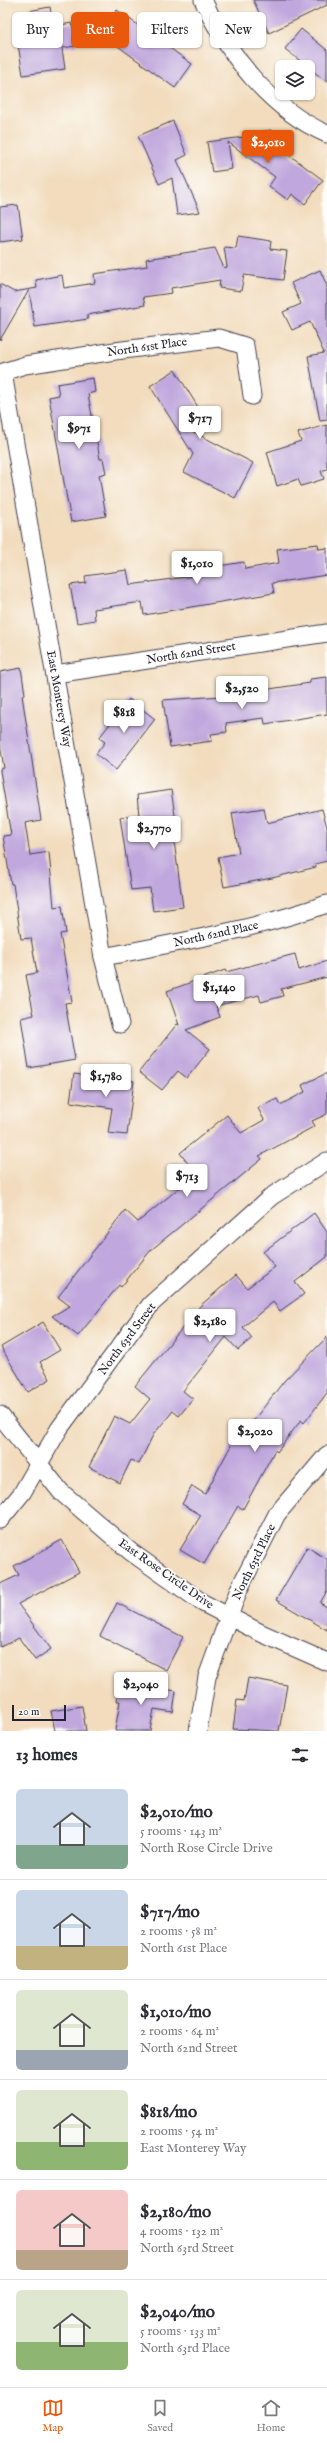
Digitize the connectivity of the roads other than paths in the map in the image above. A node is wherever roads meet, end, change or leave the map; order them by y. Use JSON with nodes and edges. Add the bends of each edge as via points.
{"nodes":[{"id":1,"x":203,"y":0,"type":"edge"},
{"id":2,"x":327,"y":134,"type":"edge"},
{"id":3,"x":1,"y":373,"type":"edge"},
{"id":4,"x":252,"y":396,"type":"dead end"},
{"id":5,"x":327,"y":633,"type":"edge"},
{"id":6,"x":55,"y":674,"type":"junction"},
{"id":7,"x":327,"y":904,"type":"edge"},
{"id":8,"x":103,"y":956,"type":"junction"},
{"id":9,"x":120,"y":1024,"type":"dead end"},
{"id":10,"x":327,"y":1161,"type":"edge"},
{"id":11,"x":0,"y":1416,"type":"edge"},
{"id":12,"x":327,"y":1455,"type":"edge"},
{"id":13,"x":39,"y":1464,"type":"junction"},
{"id":14,"x":0,"y":1520,"type":"edge"},
{"id":15,"x":230,"y":1617,"type":"junction"},
{"id":16,"x":327,"y":1662,"type":"edge"},
{"id":17,"x":198,"y":1731,"type":"edge"}],
"edges":[{"from":1,"to":2,"type":"street","via":[[237,62],[270,95],[310,127]]},
{"from":3,"to":4,"type":"street","name":"North 61st Place","via":[[40,363],[219,338],[245,346]]},
{"from":3,"to":6,"type":"street","name":"East Monterey Way"},
{"from":5,"to":6,"type":"street","name":"North 62nd Street"},
{"from":6,"to":8,"type":"street","name":"East Monterey Way"},
{"from":7,"to":8,"type":"street","name":"North 62nd Place","via":[[284,919],[222,934]]},
{"from":8,"to":9,"type":"street","name":"East Monterey Way"},
{"from":10,"to":13,"type":"street","name":"North 63rd Street","via":[[272,1196],[151,1304],[59,1429]]},
{"from":11,"to":13,"type":"street","name":"East Rose Circle Drive"},
{"from":12,"to":15,"type":"street","name":"North 63rd Place","via":[[277,1514],[239,1589]]},
{"from":13,"to":14,"type":"street","name":"North 63rd Street","via":[[22,1493]]},
{"from":13,"to":15,"type":"street","name":"East Rose Circle Drive","via":[[61,1492],[131,1552],[203,1603]]},
{"from":15,"to":16,"type":"street","name":"East Rose Circle Drive"},
{"from":15,"to":17,"type":"street","name":"North 63rd Place","via":[[207,1677]]}]}
